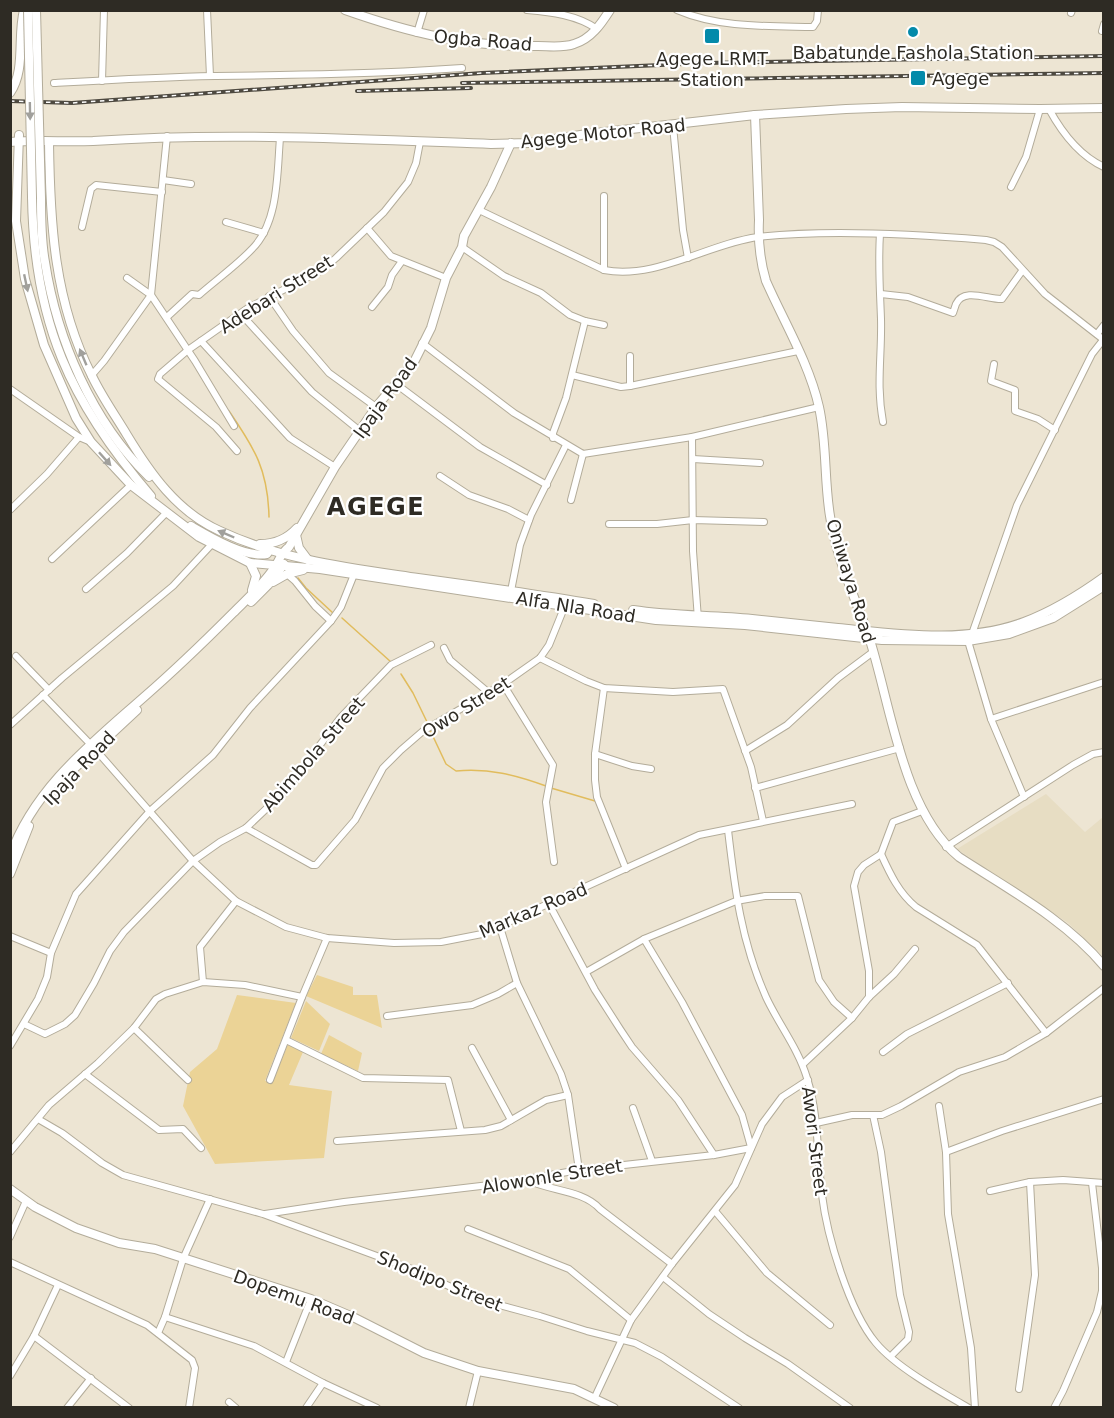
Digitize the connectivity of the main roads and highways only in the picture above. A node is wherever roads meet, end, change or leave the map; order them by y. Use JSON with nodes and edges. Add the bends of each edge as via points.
{"nodes":[{"id":1,"x":26,"y":10,"type":"edge"},
{"id":2,"x":36,"y":10,"type":"edge"},
{"id":3,"x":345,"y":10,"type":"edge"},
{"id":4,"x":610,"y":10,"type":"edge"},
{"id":5,"x":10,"y":93,"type":"edge"},
{"id":6,"x":1104,"y":108,"type":"edge"},
{"id":7,"x":755,"y":115,"type":"junction"},
{"id":8,"x":15,"y":139,"type":"edge"},
{"id":9,"x":102,"y":139,"type":"junction"},
{"id":10,"x":49,"y":142,"type":"junction"},
{"id":11,"x":511,"y":143,"type":"junction"},
{"id":12,"x":18,"y":166,"type":"junction"},
{"id":13,"x":50,"y":167,"type":"junction"},
{"id":14,"x":36,"y":198,"type":"junction"},
{"id":15,"x":14,"y":222,"type":"edge"},
{"id":16,"x":170,"y":495,"type":"junction"},
{"id":17,"x":159,"y":506,"type":"junction"},
{"id":18,"x":167,"y":512,"type":"junction"},
{"id":19,"x":304,"y":522,"type":"junction"},
{"id":20,"x":296,"y":535,"type":"junction"},
{"id":21,"x":252,"y":544,"type":"junction"},
{"id":22,"x":270,"y":549,"type":"junction"},
{"id":23,"x":286,"y":551,"type":"junction"},
{"id":24,"x":308,"y":561,"type":"junction"},
{"id":25,"x":250,"y":563,"type":"junction"},
{"id":26,"x":282,"y":568,"type":"junction"},
{"id":27,"x":355,"y":572,"type":"junction"},
{"id":28,"x":1104,"y":577,"type":"edge"},
{"id":29,"x":1104,"y":586,"type":"edge"},
{"id":30,"x":246,"y":599,"type":"junction"},
{"id":31,"x":566,"y":602,"type":"junction"},
{"id":32,"x":868,"y":635,"type":"junction"},
{"id":33,"x":970,"y":637,"type":"junction"},
{"id":34,"x":93,"y":747,"type":"junction"},
{"id":35,"x":30,"y":819,"type":"junction"},
{"id":36,"x":10,"y":856,"type":"edge"},
{"id":37,"x":10,"y":874,"type":"edge"},
{"id":38,"x":1104,"y":966,"type":"edge"},
{"id":39,"x":10,"y":1189,"type":"edge"},
{"id":40,"x":614,"y":1407,"type":"edge"}],
"edges":[{"from":1,"to":5,"type":"main road","via":[[20,63]]},
{"from":1,"to":14,"type":"main road","one_way":true,"bridge":true},
{"from":2,"to":14,"type":"main road","bridge":true},
{"from":3,"to":4,"type":"main road","name":"Ogba Road","via":[[443,39],[526,46],[576,44],[597,29]]},
{"from":6,"to":7,"type":"main road","name":"Agege Motor Road","via":[[902,107]]},
{"from":7,"to":11,"type":"main road","name":"Agege Motor Road"},
{"from":7,"to":32,"type":"main road","name":"Oniwaya Road","via":[[758,237],[766,281],[819,407],[830,515],[845,573]]},
{"from":8,"to":9,"type":"main road","name":"Agege Motor Road"},
{"from":8,"to":10,"type":"main road","name":"Agege Motor Road"},
{"from":8,"to":12,"type":"main road"},
{"from":9,"to":10,"type":"main road","name":"Agege Motor Road"},
{"from":9,"to":11,"type":"main road","name":"Agege Motor Road","via":[[167,136]]},
{"from":10,"to":13,"type":"main road"},
{"from":11,"to":19,"type":"main road","name":"Ipaja Road","via":[[464,236],[414,362],[376,407]]},
{"from":12,"to":13,"type":"main road","via":[[38,159]]},
{"from":12,"to":15,"type":"main road"},
{"from":16,"to":13,"type":"main road","one_way":true,"via":[[145,465],[92,376],[68,318],[51,231]]},
{"from":14,"to":16,"type":"main road","via":[[48,282],[77,370],[119,442],[146,475]]},
{"from":14,"to":17,"type":"main road","via":[[33,236],[39,285],[66,370],[107,441]]},
{"from":15,"to":17,"type":"main road","one_way":true,"via":[[44,345],[66,400],[91,442],[131,486]]},
{"from":21,"to":16,"type":"main road","name":"Alfa Nla Road","one_way":true,"via":[[218,531]]},
{"from":17,"to":18,"type":"main road"},
{"from":18,"to":22,"type":"main road","via":[[222,543],[263,555]]},
{"from":18,"to":25,"type":"main road","via":[[184,528]]},
{"from":19,"to":20,"type":"main road","name":"Ipaja Road"},
{"from":19,"to":21,"type":"main road","via":[[276,542]]},
{"from":20,"to":23,"type":"main road","name":"Ipaja Road"},
{"from":20,"to":24,"type":"main road"},
{"from":21,"to":22,"type":"main road","name":"Alfa Nla Road"},
{"from":22,"to":23,"type":"main road","name":"Alfa Nla Road"},
{"from":23,"to":24,"type":"main road","name":"Alfa Nla Road"},
{"from":23,"to":26,"type":"main road","name":"Ipaja Road"},
{"from":24,"to":27,"type":"main road","name":"Alfa Nla Road"},
{"from":25,"to":26,"type":"main road","name":"Alfa Nla Road"},
{"from":25,"to":30,"type":"main road","via":[[256,582]]},
{"from":26,"to":27,"type":"main road","name":"Alfa Nla Road"},
{"from":26,"to":30,"type":"main road","name":"Ipaja Road"},
{"from":26,"to":34,"type":"main road","name":"Ipaja Road","via":[[188,663]]},
{"from":27,"to":31,"type":"main road","name":"Alfa Nla Road"},
{"from":27,"to":31,"type":"main road","name":"Alfa Nla Road","via":[[511,591]]},
{"from":28,"to":33,"type":"main road","via":[[1032,619]]},
{"from":29,"to":33,"type":"main road","via":[[1032,627],[999,636]]},
{"from":30,"to":34,"type":"main road","name":"Ipaja Road"},
{"from":31,"to":32,"type":"main road","name":"Alfa Nla Road","via":[[698,620]]},
{"from":32,"to":33,"type":"main road","name":"Alfa Nla Road"},
{"from":32,"to":38,"type":"main road","name":"Oniwaya Road","via":[[900,748],[929,825],[946,847],[1050,918]]},
{"from":34,"to":35,"type":"main road","name":"Ipaja Road","via":[[47,789]]},
{"from":35,"to":36,"type":"main road","name":"Ipaja Road"},
{"from":35,"to":37,"type":"main road","name":"Ipaja Road"},
{"from":39,"to":40,"type":"main road","name":"Dopemu Road","via":[[75,1228],[311,1299],[424,1353],[478,1371],[567,1387]]}]}
